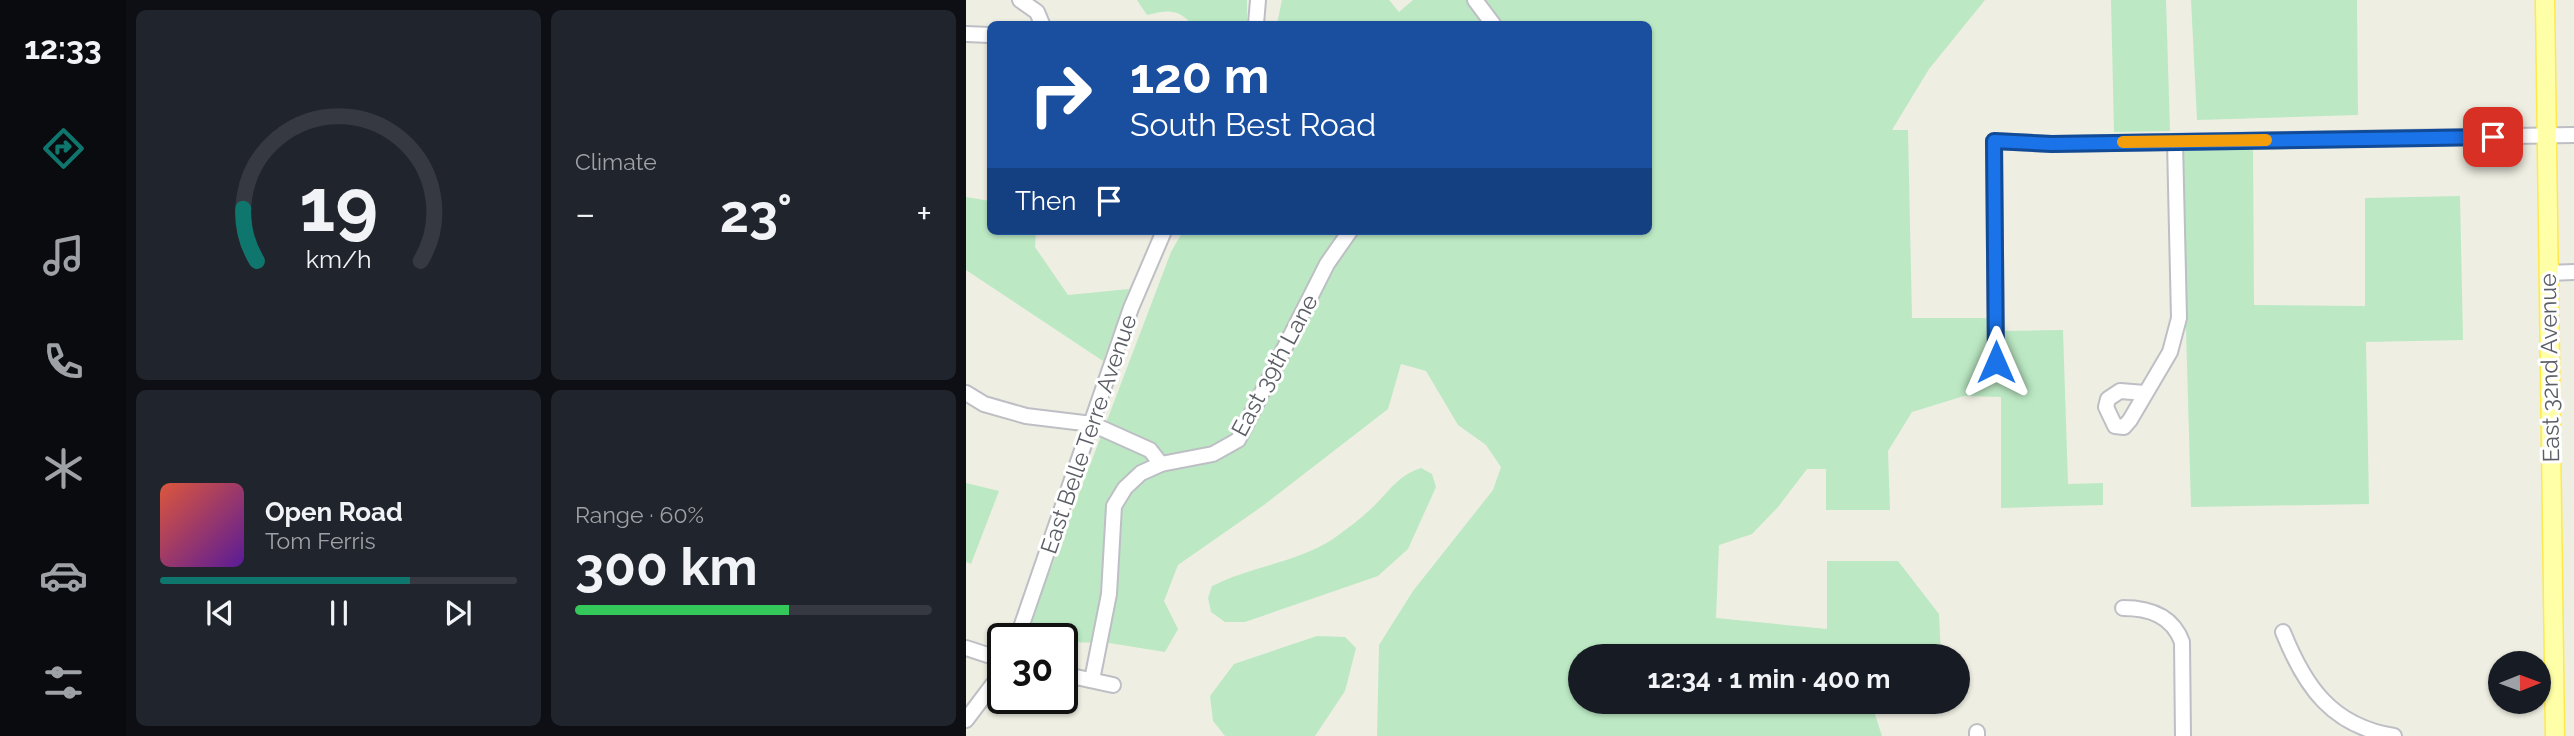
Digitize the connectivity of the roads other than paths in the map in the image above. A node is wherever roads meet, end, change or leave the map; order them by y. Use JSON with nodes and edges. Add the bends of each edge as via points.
{"nodes":[{"id":1,"x":1020,"y":0,"type":"edge"},
{"id":2,"x":1258,"y":0,"type":"edge"},
{"id":3,"x":1475,"y":0,"type":"edge"},
{"id":4,"x":2545,"y":0,"type":"edge"},
{"id":5,"x":1041,"y":21,"type":"edge"},
{"id":6,"x":1256,"y":21,"type":"edge"},
{"id":7,"x":1491,"y":21,"type":"edge"},
{"id":8,"x":966,"y":34,"type":"edge"},
{"id":9,"x":987,"y":35,"type":"edge"},
{"id":10,"x":2574,"y":135,"type":"edge"},
{"id":11,"x":2547,"y":136,"type":"junction"},
{"id":12,"x":2175,"y":142,"type":"junction"},
{"id":13,"x":1162,"y":235,"type":"edge"},
{"id":14,"x":1347,"y":235,"type":"edge"},
{"id":15,"x":2574,"y":272,"type":"edge"},
{"id":16,"x":2548,"y":273,"type":"junction"},
{"id":17,"x":1996,"y":362,"type":"dead end"},
{"id":18,"x":966,"y":393,"type":"edge"},
{"id":19,"x":2145,"y":393,"type":"dead end"},
{"id":20,"x":1092,"y":424,"type":"junction"},
{"id":21,"x":1161,"y":464,"type":"junction"},
{"id":22,"x":2123,"y":608,"type":"dead end"},
{"id":23,"x":1023,"y":623,"type":"edge"},
{"id":24,"x":2283,"y":632,"type":"dead end"},
{"id":25,"x":966,"y":648,"type":"edge"},
{"id":26,"x":987,"y":655,"type":"edge"},
{"id":27,"x":1078,"y":678,"type":"edge"},
{"id":28,"x":1092,"y":681,"type":"junction"},
{"id":29,"x":1112,"y":685,"type":"dead end"},
{"id":30,"x":987,"y":692,"type":"edge"},
{"id":31,"x":966,"y":720,"type":"edge"},
{"id":32,"x":2183,"y":736,"type":"edge"},
{"id":33,"x":2395,"y":736,"type":"edge"},
{"id":34,"x":2555,"y":736,"type":"edge"}],
"edges":[{"from":1,"to":5,"type":"street","via":[[1037,12]]},
{"from":2,"to":6,"type":"street"},
{"from":3,"to":7,"type":"street"},
{"from":4,"to":11,"type":"main road","name":"East 32nd Avenue"},
{"from":8,"to":9,"type":"street"},
{"from":10,"to":11,"type":"street"},
{"from":11,"to":12,"type":"street"},
{"from":11,"to":16,"type":"main road","name":"East 32nd Avenue"},
{"from":12,"to":17,"type":"street","via":[[1994,141]]},
{"from":12,"to":19,"type":"street","via":[[2179,318],[2171,352]]},
{"from":13,"to":20,"type":"street","name":"East Belle Terre Avenue","via":[[1131,308]]},
{"from":14,"to":21,"type":"street","name":"East 39th Lane","via":[[1327,264],[1238,440],[1213,454]]},
{"from":15,"to":16,"type":"street"},
{"from":16,"to":34,"type":"main road","name":"East 32nd Avenue"},
{"from":18,"to":20,"type":"street","via":[[984,404],[1026,416]]},
{"from":20,"to":21,"type":"street","via":[[1150,450]]},
{"from":20,"to":23,"type":"street","name":"East Belle Terre Avenue"},
{"from":21,"to":28,"type":"street","name":"East 39th Lane","via":[[1141,473],[1114,506],[1109,594]]},
{"from":22,"to":32,"type":"street","via":[[2150,611],[2169,621],[2179,634]]},
{"from":24,"to":33,"type":"street","via":[[2297,667],[2325,704],[2367,732]]},
{"from":25,"to":26,"type":"street"},
{"from":27,"to":28,"type":"street"},
{"from":28,"to":29,"type":"street"},
{"from":30,"to":31,"type":"street"}]}
